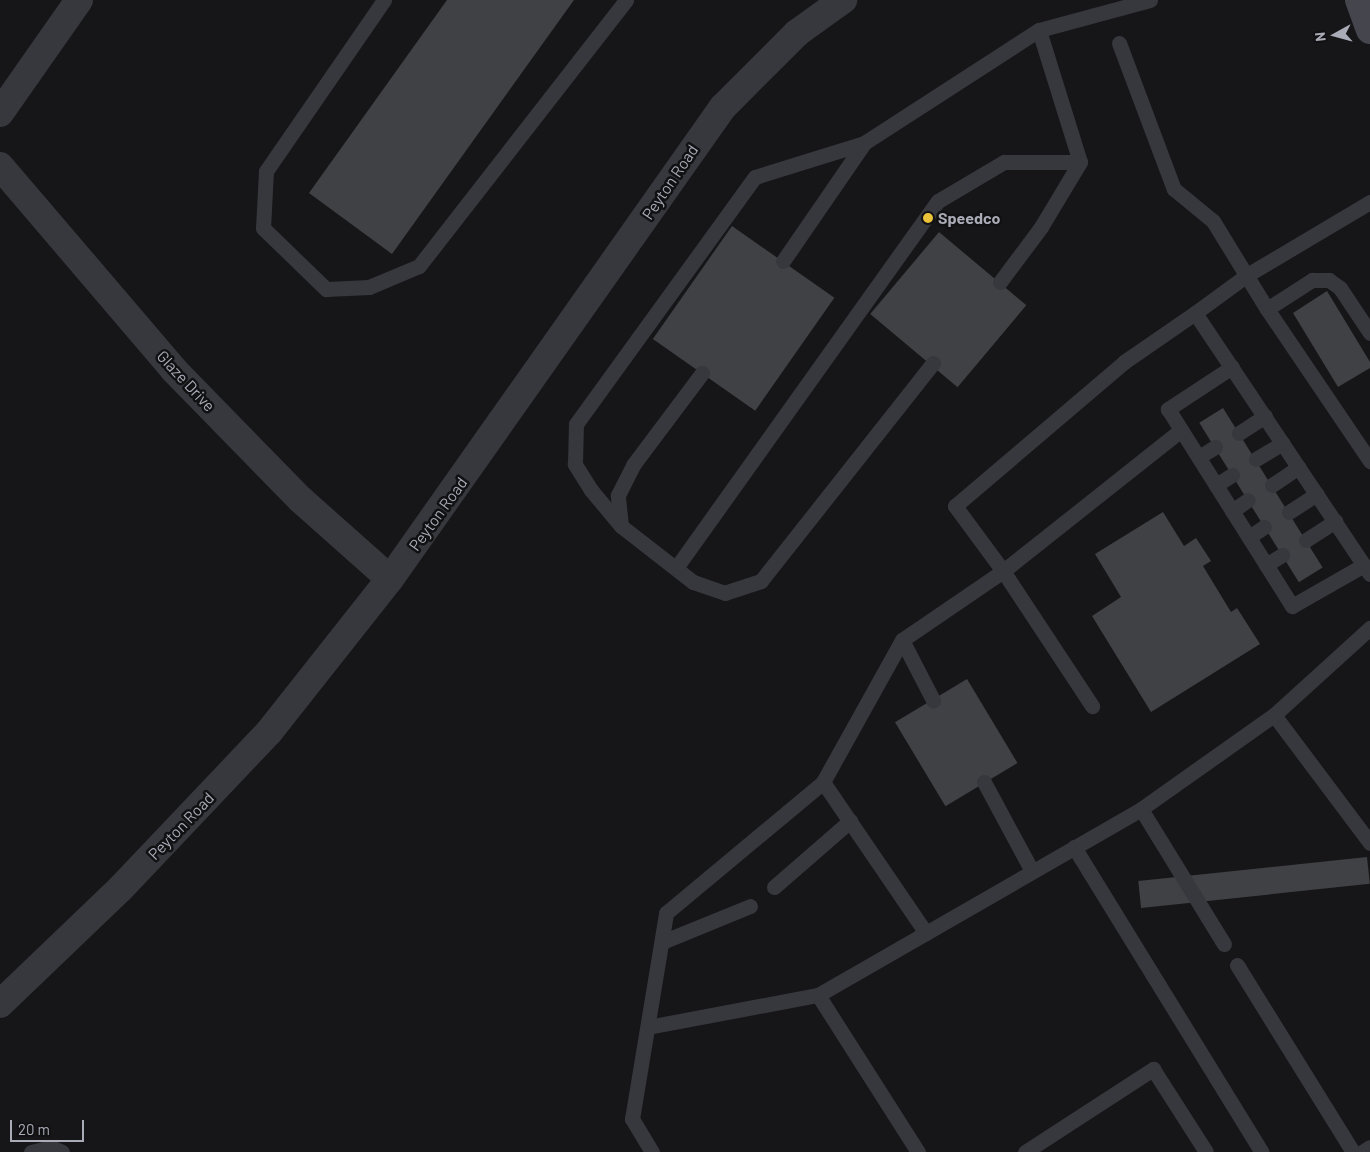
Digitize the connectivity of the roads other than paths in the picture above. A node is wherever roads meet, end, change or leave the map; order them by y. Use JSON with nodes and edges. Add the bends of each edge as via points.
{"nodes":[{"id":1,"x":79,"y":0,"type":"edge"},
{"id":2,"x":384,"y":0,"type":"edge"},
{"id":3,"x":626,"y":0,"type":"edge"},
{"id":4,"x":844,"y":0,"type":"edge"},
{"id":5,"x":1150,"y":0,"type":"edge"},
{"id":6,"x":1359,"y":0,"type":"edge"},
{"id":7,"x":1039,"y":30,"type":"junction"},
{"id":8,"x":1370,"y":30,"type":"edge"},
{"id":9,"x":1119,"y":43,"type":"dead end"},
{"id":10,"x":0,"y":113,"type":"edge"},
{"id":11,"x":864,"y":143,"type":"junction"},
{"id":12,"x":1080,"y":162,"type":"junction"},
{"id":13,"x":0,"y":166,"type":"edge"},
{"id":14,"x":1370,"y":202,"type":"edge"},
{"id":15,"x":783,"y":261,"type":"dead end"},
{"id":16,"x":1247,"y":275,"type":"junction"},
{"id":17,"x":1000,"y":282,"type":"dead end"},
{"id":18,"x":1267,"y":310,"type":"junction"},
{"id":19,"x":1195,"y":313,"type":"junction"},
{"id":20,"x":1370,"y":333,"type":"edge"},
{"id":21,"x":933,"y":363,"type":"dead end"},
{"id":22,"x":1232,"y":367,"type":"junction"},
{"id":23,"x":702,"y":373,"type":"dead end"},
{"id":24,"x":1265,"y":416,"type":"junction"},
{"id":25,"x":1181,"y":430,"type":"junction"},
{"id":26,"x":1239,"y":433,"type":"dead end"},
{"id":27,"x":1282,"y":442,"type":"junction"},
{"id":28,"x":1215,"y":447,"type":"dead end"},
{"id":29,"x":1199,"y":458,"type":"junction"},
{"id":30,"x":1256,"y":459,"type":"dead end"},
{"id":31,"x":1370,"y":461,"type":"edge"},
{"id":32,"x":1299,"y":467,"type":"junction"},
{"id":33,"x":1232,"y":475,"type":"dead end"},
{"id":34,"x":1216,"y":485,"type":"junction"},
{"id":35,"x":1272,"y":485,"type":"dead end"},
{"id":36,"x":1317,"y":494,"type":"junction"},
{"id":37,"x":1248,"y":500,"type":"dead end"},
{"id":38,"x":1232,"y":510,"type":"junction"},
{"id":39,"x":1289,"y":512,"type":"dead end"},
{"id":40,"x":1335,"y":521,"type":"junction"},
{"id":41,"x":621,"y":526,"type":"junction"},
{"id":42,"x":1264,"y":527,"type":"dead end"},
{"id":43,"x":1249,"y":537,"type":"junction"},
{"id":44,"x":1306,"y":540,"type":"dead end"},
{"id":45,"x":1282,"y":555,"type":"dead end"},
{"id":46,"x":1266,"y":565,"type":"junction"},
{"id":47,"x":676,"y":568,"type":"junction"},
{"id":48,"x":1367,"y":569,"type":"edge"},
{"id":49,"x":1003,"y":571,"type":"junction"},
{"id":50,"x":390,"y":579,"type":"junction"},
{"id":51,"x":1370,"y":628,"type":"edge"},
{"id":52,"x":902,"y":640,"type":"junction"},
{"id":53,"x":932,"y":700,"type":"dead end"},
{"id":54,"x":1092,"y":706,"type":"dead end"},
{"id":55,"x":1274,"y":715,"type":"junction"},
{"id":56,"x":824,"y":782,"type":"junction"},
{"id":57,"x":984,"y":782,"type":"dead end"},
{"id":58,"x":1141,"y":809,"type":"junction"},
{"id":59,"x":850,"y":821,"type":"junction"},
{"id":60,"x":1370,"y":843,"type":"edge"},
{"id":61,"x":1074,"y":847,"type":"junction"},
{"id":62,"x":1032,"y":871,"type":"junction"},
{"id":63,"x":774,"y":887,"type":"dead end"},
{"id":64,"x":750,"y":906,"type":"dead end"},
{"id":65,"x":926,"y":933,"type":"junction"},
{"id":66,"x":662,"y":942,"type":"junction"},
{"id":67,"x":1224,"y":944,"type":"dead end"},
{"id":68,"x":1237,"y":965,"type":"dead end"},
{"id":69,"x":818,"y":995,"type":"junction"},
{"id":70,"x":0,"y":1004,"type":"edge"},
{"id":71,"x":648,"y":1027,"type":"junction"},
{"id":72,"x":1370,"y":1147,"type":"edge"},
{"id":73,"x":32,"y":1152,"type":"edge"},
{"id":74,"x":62,"y":1152,"type":"edge"},
{"id":75,"x":652,"y":1152,"type":"edge"},
{"id":76,"x":918,"y":1152,"type":"edge"},
{"id":77,"x":1025,"y":1152,"type":"edge"},
{"id":78,"x":1206,"y":1152,"type":"edge"},
{"id":79,"x":1262,"y":1152,"type":"edge"},
{"id":80,"x":1352,"y":1152,"type":"edge"},
{"id":81,"x":1362,"y":1152,"type":"edge"}],
"edges":[{"from":1,"to":10,"type":"street"},
{"from":2,"to":3,"type":"lane","via":[[266,171],[263,228],[326,289],[369,287],[419,266]]},
{"from":4,"to":50,"type":"street","name":"Peyton Road","via":[[797,33],[723,107]]},
{"from":5,"to":7,"type":"lane"},
{"from":6,"to":8,"type":"main road"},
{"from":7,"to":11,"type":"lane"},
{"from":7,"to":12,"type":"lane"},
{"from":9,"to":16,"type":"lane","via":[[1174,190],[1213,221]]},
{"from":11,"to":15,"type":"lane"},
{"from":11,"to":41,"type":"lane","via":[[755,177],[576,424],[576,464],[591,490]]},
{"from":12,"to":17,"type":"lane","via":[[1041,227]]},
{"from":12,"to":47,"type":"lane","via":[[1004,162],[938,201]]},
{"from":13,"to":50,"type":"street","name":"Glaze Drive","via":[[174,370],[300,499]]},
{"from":14,"to":16,"type":"lane"},
{"from":16,"to":18,"type":"lane"},
{"from":16,"to":19,"type":"lane"},
{"from":18,"to":20,"type":"lane","via":[[1312,280],[1329,280],[1340,288]]},
{"from":18,"to":31,"type":"lane"},
{"from":19,"to":22,"type":"lane"},
{"from":19,"to":49,"type":"lane","via":[[1124,362],[955,506]]},
{"from":21,"to":47,"type":"lane","via":[[761,581],[725,593],[693,582]]},
{"from":22,"to":24,"type":"lane"},
{"from":22,"to":25,"type":"lane","via":[[1168,409]]},
{"from":23,"to":41,"type":"lane","via":[[633,465],[618,495]]},
{"from":24,"to":26,"type":"lane"},
{"from":24,"to":27,"type":"lane"},
{"from":25,"to":29,"type":"lane"},
{"from":25,"to":49,"type":"lane"},
{"from":27,"to":30,"type":"lane"},
{"from":27,"to":32,"type":"lane"},
{"from":28,"to":29,"type":"lane"},
{"from":29,"to":34,"type":"lane"},
{"from":32,"to":35,"type":"lane"},
{"from":32,"to":36,"type":"lane"},
{"from":33,"to":34,"type":"lane"},
{"from":34,"to":38,"type":"lane"},
{"from":36,"to":39,"type":"lane"},
{"from":36,"to":40,"type":"lane"},
{"from":37,"to":38,"type":"lane"},
{"from":38,"to":43,"type":"lane"},
{"from":40,"to":44,"type":"lane"},
{"from":40,"to":48,"type":"lane"},
{"from":41,"to":47,"type":"lane"},
{"from":42,"to":43,"type":"lane"},
{"from":43,"to":46,"type":"lane"},
{"from":45,"to":46,"type":"lane"},
{"from":46,"to":48,"type":"lane","via":[[1292,606]]},
{"from":49,"to":52,"type":"lane"},
{"from":49,"to":54,"type":"lane"},
{"from":50,"to":70,"type":"street","name":"Peyton Road","via":[[269,732],[195,812]]},
{"from":51,"to":55,"type":"lane"},
{"from":52,"to":53,"type":"lane"},
{"from":52,"to":56,"type":"lane"},
{"from":55,"to":58,"type":"lane"},
{"from":55,"to":60,"type":"lane"},
{"from":56,"to":59,"type":"lane"},
{"from":56,"to":66,"type":"lane","via":[[666,913]]},
{"from":57,"to":62,"type":"lane"},
{"from":58,"to":61,"type":"lane"},
{"from":58,"to":67,"type":"lane"},
{"from":59,"to":63,"type":"lane"},
{"from":59,"to":65,"type":"lane"},
{"from":61,"to":62,"type":"lane"},
{"from":61,"to":79,"type":"lane"},
{"from":62,"to":65,"type":"lane"},
{"from":64,"to":66,"type":"lane"},
{"from":65,"to":69,"type":"lane"},
{"from":66,"to":71,"type":"lane"},
{"from":68,"to":80,"type":"lane"},
{"from":69,"to":71,"type":"lane"},
{"from":69,"to":76,"type":"lane"},
{"from":71,"to":75,"type":"lane","via":[[632,1119]]},
{"from":72,"to":81,"type":"lane"},
{"from":73,"to":74,"type":"lane","via":[[51,1147]]},
{"from":77,"to":78,"type":"lane","via":[[1153,1069]]}]}
